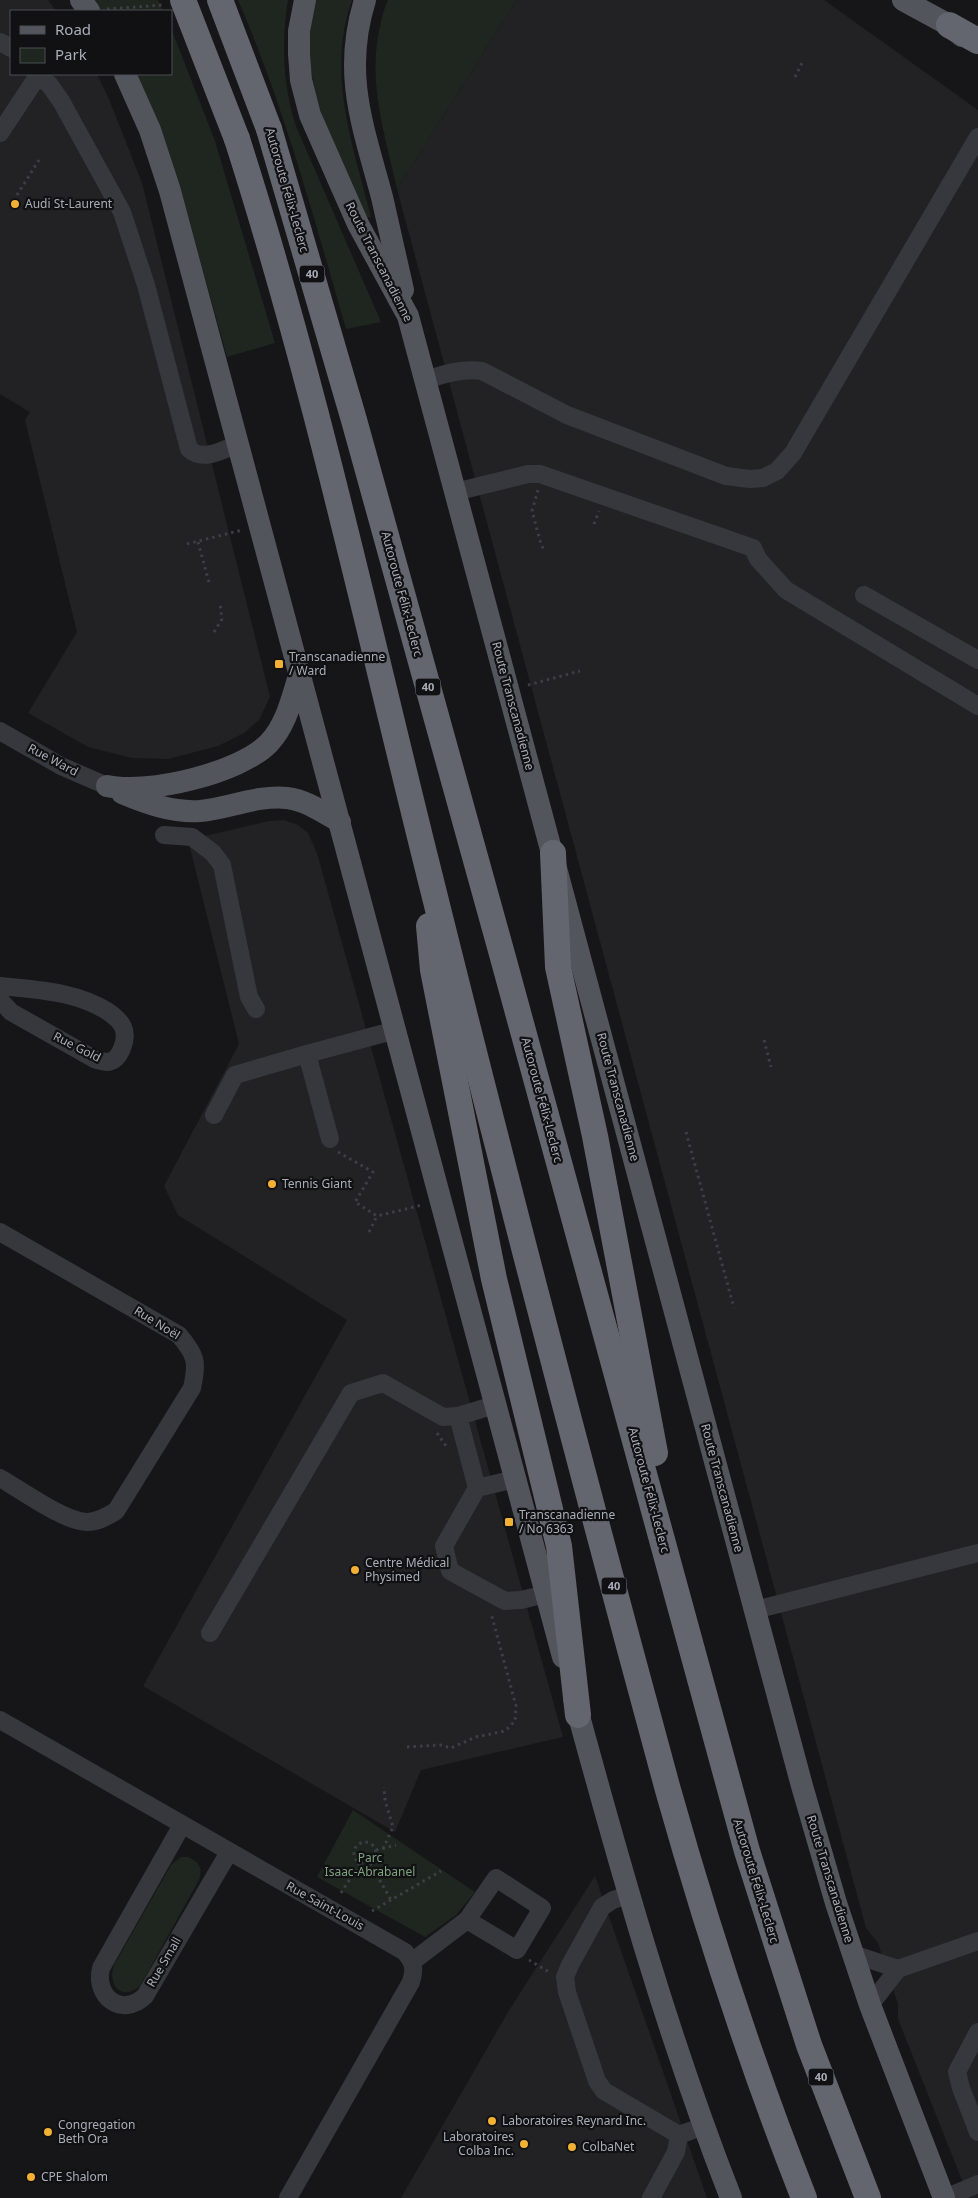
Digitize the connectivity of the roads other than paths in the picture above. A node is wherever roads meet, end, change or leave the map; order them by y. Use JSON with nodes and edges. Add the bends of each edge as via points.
{"nodes":[{"id":1,"x":184,"y":0,"type":"edge"},
{"id":2,"x":220,"y":0,"type":"edge"},
{"id":3,"x":305,"y":0,"type":"edge"},
{"id":4,"x":365,"y":0,"type":"edge"},
{"id":5,"x":903,"y":0,"type":"edge"},
{"id":6,"x":949,"y":26,"type":"junction"},
{"id":7,"x":978,"y":41,"type":"edge"},
{"id":8,"x":978,"y":47,"type":"edge"},
{"id":9,"x":38,"y":75,"type":"edge"},
{"id":10,"x":125,"y":75,"type":"edge"},
{"id":11,"x":0,"y":133,"type":"edge"},
{"id":12,"x":978,"y":137,"type":"edge"},
{"id":13,"x":408,"y":316,"type":"junction"},
{"id":14,"x":426,"y":380,"type":"junction"},
{"id":15,"x":238,"y":444,"type":"junction"},
{"id":16,"x":455,"y":492,"type":"junction"},
{"id":17,"x":864,"y":595,"type":"dead end"},
{"id":18,"x":978,"y":660,"type":"edge"},
{"id":19,"x":300,"y":673,"type":"junction"},
{"id":20,"x":978,"y":706,"type":"edge"},
{"id":21,"x":0,"y":731,"type":"edge"},
{"id":22,"x":107,"y":786,"type":"junction"},
{"id":23,"x":340,"y":822,"type":"junction"},
{"id":24,"x":419,"y":833,"type":"junction"},
{"id":25,"x":164,"y":835,"type":"dead end"},
{"id":26,"x":553,"y":854,"type":"junction"},
{"id":27,"x":0,"y":986,"type":"edge"},
{"id":28,"x":0,"y":1000,"type":"edge"},
{"id":29,"x":256,"y":1009,"type":"dead end"},
{"id":30,"x":396,"y":1030,"type":"junction"},
{"id":31,"x":307,"y":1054,"type":"junction"},
{"id":32,"x":214,"y":1115,"type":"dead end"},
{"id":33,"x":332,"y":1144,"type":"road end"},
{"id":34,"x":0,"y":1232,"type":"edge"},
{"id":35,"x":496,"y":1405,"type":"junction"},
{"id":36,"x":458,"y":1416,"type":"junction"},
{"id":37,"x":0,"y":1478,"type":"edge"},
{"id":38,"x":514,"y":1479,"type":"junction"},
{"id":39,"x":477,"y":1488,"type":"junction"},
{"id":40,"x":978,"y":1553,"type":"edge"},
{"id":41,"x":546,"y":1594,"type":"junction"},
{"id":42,"x":755,"y":1610,"type":"junction"},
{"id":43,"x":210,"y":1633,"type":"dead end"},
{"id":44,"x":692,"y":1649,"type":"junction"},
{"id":45,"x":578,"y":1715,"type":"junction"},
{"id":46,"x":0,"y":1720,"type":"edge"},
{"id":47,"x":182,"y":1825,"type":"junction"},
{"id":48,"x":229,"y":1852,"type":"junction"},
{"id":49,"x":628,"y":1895,"type":"junction"},
{"id":50,"x":467,"y":1920,"type":"dead end"},
{"id":51,"x":978,"y":1941,"type":"edge"},
{"id":52,"x":853,"y":1954,"type":"junction"},
{"id":53,"x":413,"y":1961,"type":"junction"},
{"id":54,"x":898,"y":1969,"type":"junction"},
{"id":55,"x":870,"y":2005,"type":"junction"},
{"id":56,"x":978,"y":2032,"type":"edge"},
{"id":57,"x":704,"y":2126,"type":"junction"},
{"id":58,"x":978,"y":2132,"type":"edge"},
{"id":59,"x":679,"y":2135,"type":"junction"},
{"id":60,"x":978,"y":2184,"type":"edge"},
{"id":61,"x":288,"y":2198,"type":"edge"},
{"id":62,"x":652,"y":2198,"type":"edge"},
{"id":63,"x":731,"y":2198,"type":"edge"},
{"id":64,"x":804,"y":2198,"type":"edge"},
{"id":65,"x":868,"y":2198,"type":"edge"},
{"id":66,"x":944,"y":2198,"type":"edge"}],
"edges":[{"from":1,"to":24,"type":"highway","number":"40","bridge":true,"via":[[217,84],[256,200],[319,428]]},
{"from":2,"to":44,"type":"highway","name":"Autoroute Félix-Leclerc","number":"40","bridge":true,"via":[[277,152],[354,420]]},
{"from":3,"to":13,"type":"main road","name":"Route Transcanadienne","via":[[299,31],[299,54],[301,80],[310,115],[358,224]]},
{"from":4,"to":13,"type":"main road","via":[[354,51],[354,80]]},
{"from":5,"to":6,"type":"main road"},
{"from":6,"to":7,"type":"highway"},
{"from":6,"to":8,"type":"main road"},
{"from":9,"to":11,"type":"street"},
{"from":9,"to":15,"type":"street","via":[[62,101],[122,212],[146,285],[189,449],[202,455]]},
{"from":10,"to":15,"type":"main road","via":[[162,162]]},
{"from":12,"to":14,"type":"street","via":[[793,453],[770,475],[757,480],[742,479],[704,468],[568,415],[482,371],[457,371]]},
{"from":13,"to":14,"type":"main road","name":"Route Transcanadienne"},
{"from":14,"to":16,"type":"main road","name":"Route Transcanadienne"},
{"from":15,"to":19,"type":"main road"},
{"from":16,"to":20,"type":"street","via":[[540,474],[753,548],[758,559],[786,590]]},
{"from":16,"to":26,"type":"main road","name":"Route Transcanadienne"},
{"from":17,"to":18,"type":"street"},
{"from":19,"to":22,"type":"main road","via":[[280,728],[269,743],[246,759],[172,784],[136,789]]},
{"from":19,"to":23,"type":"main road"},
{"from":21,"to":22,"type":"street","name":"Rue Ward","via":[[61,766]]},
{"from":22,"to":23,"type":"main road","via":[[153,804],[183,811],[212,809],[258,799],[288,798],[306,803]]},
{"from":23,"to":30,"type":"main road"},
{"from":24,"to":45,"type":"highway","via":[[433,970],[494,1279],[559,1546]]},
{"from":24,"to":64,"type":"highway","number":"40","via":[[492,1124],[688,1862],[733,2004]]},
{"from":25,"to":29,"type":"street","via":[[192,837],[213,853],[222,865],[249,996]]},
{"from":26,"to":42,"type":"main road","name":"Route Transcanadienne"},
{"from":26,"to":44,"type":"highway","via":[[558,967],[595,1136]]},
{"from":27,"to":28,"type":"street","name":"Rue Gold","via":[[72,994],[106,1010],[124,1028],[121,1049],[117,1057],[108,1062],[96,1060],[11,1012]]},
{"from":30,"to":31,"type":"street"},
{"from":30,"to":35,"type":"main road"},
{"from":31,"to":32,"type":"street","via":[[235,1075]]},
{"from":31,"to":33,"type":"street"},
{"from":34,"to":37,"type":"street","name":"Rue Noël","via":[[179,1335],[193,1351],[196,1372],[192,1388],[116,1511],[104,1518],[88,1522],[72,1520]]},
{"from":35,"to":36,"type":"street"},
{"from":35,"to":38,"type":"main road"},
{"from":36,"to":39,"type":"street"},
{"from":36,"to":43,"type":"street","via":[[443,1417],[383,1383],[355,1390],[349,1395]]},
{"from":38,"to":39,"type":"street"},
{"from":38,"to":41,"type":"main road"},
{"from":39,"to":41,"type":"street","via":[[444,1546],[450,1571],[505,1601]]},
{"from":40,"to":42,"type":"street"},
{"from":41,"to":45,"type":"main road"},
{"from":42,"to":52,"type":"main road","name":"Route Transcanadienne"},
{"from":44,"to":65,"type":"highway","name":"Autoroute Félix-Leclerc","number":"40","via":[[777,1950],[812,2053]]},
{"from":45,"to":49,"type":"main road"},
{"from":46,"to":47,"type":"street","name":"Rue Saint-Louis"},
{"from":47,"to":48,"type":"street","name":"Rue Saint-Louis"},
{"from":47,"to":48,"type":"street","name":"Rue Small","via":[[101,1968],[100,1984],[106,1997],[120,2005],[134,2004],[145,1996]]},
{"from":48,"to":53,"type":"street","name":"Rue Saint-Louis","via":[[405,1952]]},
{"from":49,"to":57,"type":"main road"},
{"from":49,"to":59,"type":"street","via":[[608,1903],[599,1912],[567,1971],[567,1992],[600,2087]]},
{"from":50,"to":53,"type":"street"},
{"from":51,"to":54,"type":"street"},
{"from":52,"to":54,"type":"street"},
{"from":52,"to":55,"type":"main road","name":"Route Transcanadienne"},
{"from":53,"to":61,"type":"street","via":[[414,1973],[410,1982]]},
{"from":54,"to":55,"type":"street"},
{"from":55,"to":66,"type":"main road","name":"Route Transcanadienne"},
{"from":56,"to":58,"type":"street","via":[[957,2072]]},
{"from":57,"to":59,"type":"street"},
{"from":57,"to":63,"type":"main road"},
{"from":59,"to":62,"type":"street","via":[[676,2152]]},
{"from":60,"to":66,"type":"street"}]}
